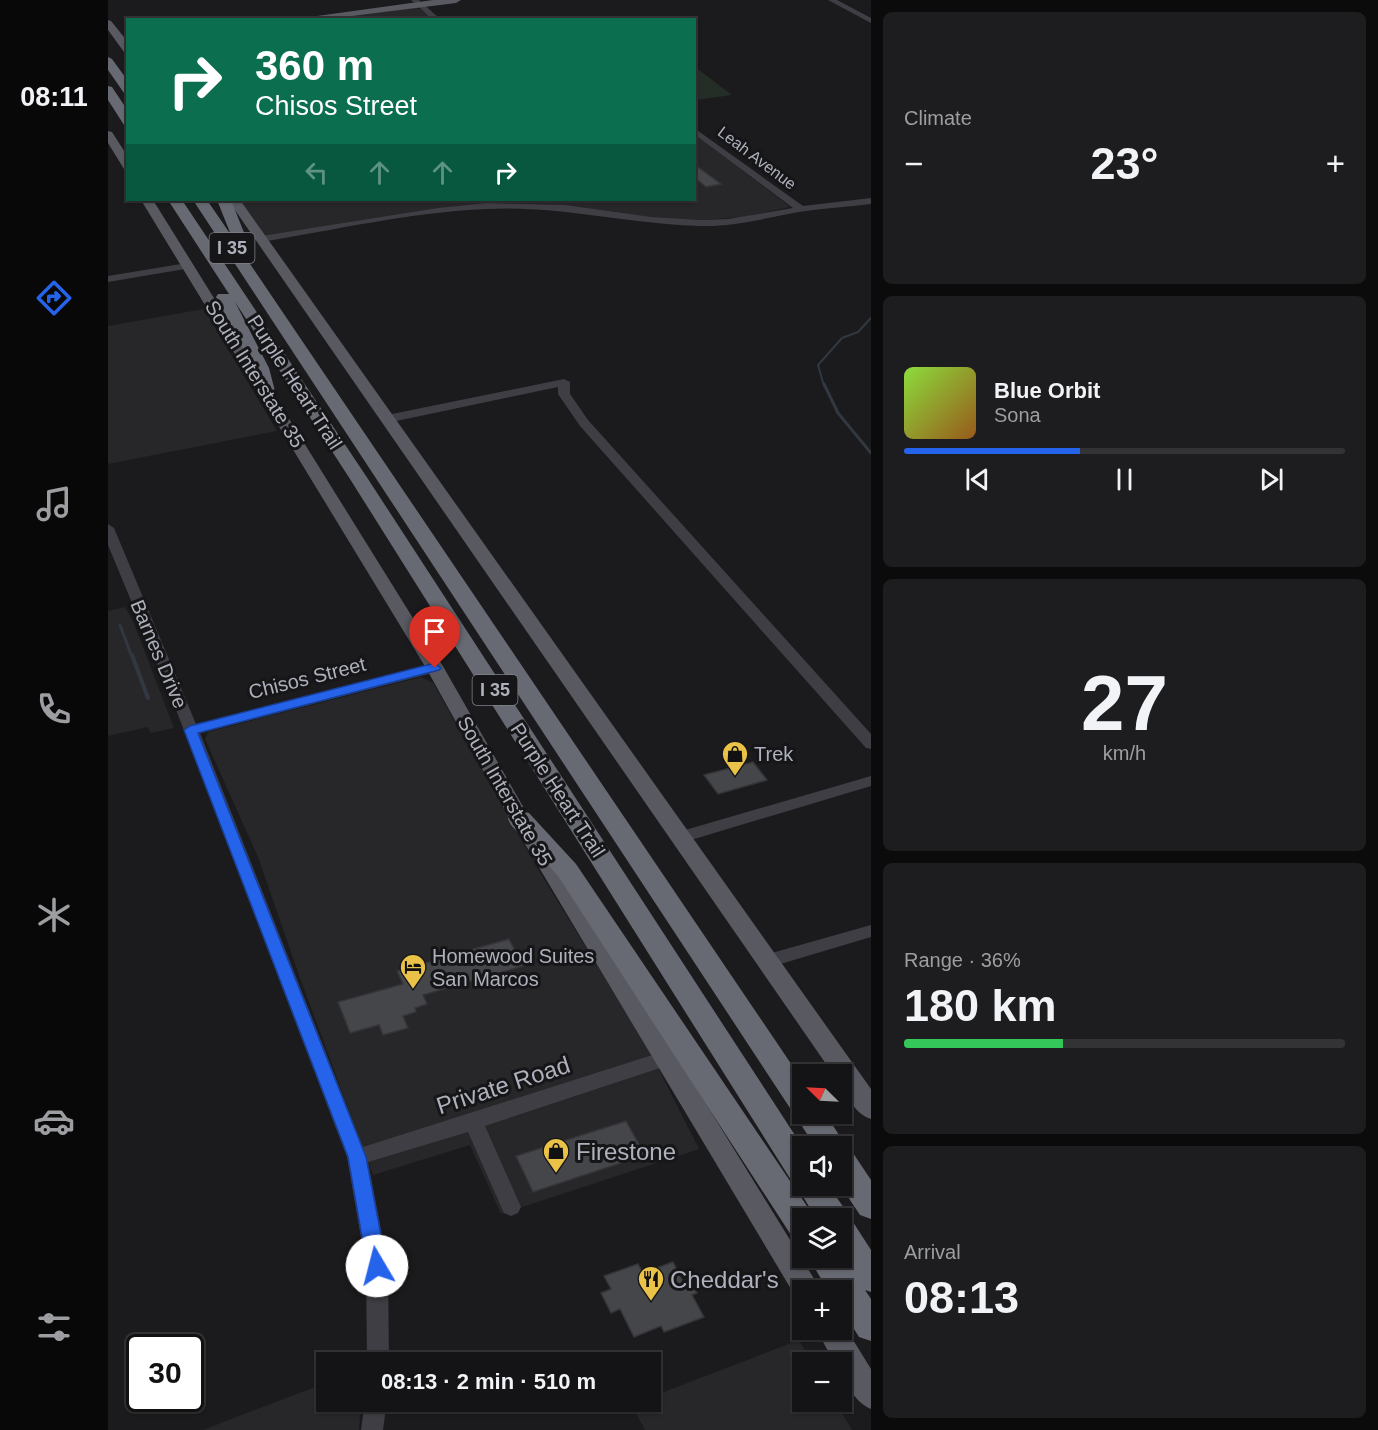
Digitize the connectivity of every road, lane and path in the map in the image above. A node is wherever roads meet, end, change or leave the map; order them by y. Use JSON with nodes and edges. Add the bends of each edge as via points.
{"nodes":[{"id":1,"x":456,"y":0,"type":"edge"},
{"id":2,"x":832,"y":0,"type":"edge"},
{"id":3,"x":418,"y":2,"type":"edge"},
{"id":4,"x":306,"y":18,"type":"edge"},
{"id":5,"x":436,"y":18,"type":"edge"},
{"id":6,"x":871,"y":21,"type":"edge"},
{"id":7,"x":116,"y":43,"type":"edge"},
{"id":8,"x":126,"y":82,"type":"edge"},
{"id":9,"x":108,"y":90,"type":"edge"},
{"id":10,"x":126,"y":119,"type":"edge"},
{"id":11,"x":696,"y":131,"type":"edge"},
{"id":12,"x":108,"y":134,"type":"edge"},
{"id":13,"x":126,"y":164,"type":"edge"},
{"id":14,"x":148,"y":201,"type":"edge"},
{"id":15,"x":224,"y":201,"type":"edge"},
{"id":16,"x":235,"y":201,"type":"edge"},
{"id":17,"x":871,"y":201,"type":"edge"},
{"id":18,"x":186,"y":204,"type":"edge"},
{"id":19,"x":801,"y":209,"type":"junction"},
{"id":20,"x":261,"y":239,"type":"junction"},
{"id":21,"x":187,"y":266,"type":"junction"},
{"id":22,"x":108,"y":279,"type":"edge"},
{"id":23,"x":265,"y":296,"type":"junction"},
{"id":24,"x":267,"y":395,"type":"junction"},
{"id":25,"x":387,"y":418,"type":"junction"},
{"id":26,"x":108,"y":528,"type":"edge"},
{"id":27,"x":435,"y":668,"type":"junction"},
{"id":28,"x":190,"y":730,"type":"junction"},
{"id":29,"x":871,"y":744,"type":"edge"},
{"id":30,"x":871,"y":781,"type":"edge"},
{"id":31,"x":520,"y":819,"type":"junction"},
{"id":32,"x":681,"y":837,"type":"junction"},
{"id":33,"x":871,"y":931,"type":"edge"},
{"id":34,"x":767,"y":961,"type":"junction"},
{"id":35,"x":665,"y":1059,"type":"junction"},
{"id":36,"x":792,"y":1088,"type":"edge"},
{"id":37,"x":871,"y":1109,"type":"edge"},
{"id":38,"x":473,"y":1122,"type":"junction"},
{"id":39,"x":792,"y":1155,"type":"edge"},
{"id":40,"x":357,"y":1157,"type":"junction"},
{"id":41,"x":852,"y":1177,"type":"edge"},
{"id":42,"x":871,"y":1206,"type":"edge"},
{"id":43,"x":511,"y":1207,"type":"dead end"},
{"id":44,"x":792,"y":1210,"type":"edge"},
{"id":45,"x":852,"y":1248,"type":"edge"},
{"id":46,"x":831,"y":1268,"type":"edge"},
{"id":47,"x":871,"y":1278,"type":"edge"},
{"id":48,"x":801,"y":1280,"type":"edge"},
{"id":49,"x":871,"y":1326,"type":"edge"},
{"id":50,"x":837,"y":1340,"type":"edge"},
{"id":51,"x":378,"y":1352,"type":"edge"},
{"id":52,"x":871,"y":1395,"type":"edge"},
{"id":53,"x":374,"y":1412,"type":"edge"},
{"id":54,"x":372,"y":1430,"type":"edge"}],
"edges":[{"from":1,"to":3,"type":"main road"},
{"from":2,"to":6,"type":"street"},
{"from":3,"to":4,"type":"main road"},
{"from":3,"to":5,"type":"street"},
{"from":7,"to":8,"type":"highway"},
{"from":9,"to":10,"type":"highway"},
{"from":11,"to":19,"type":"street","name":"Leah Avenue"},
{"from":12,"to":13,"type":"main road"},
{"from":14,"to":21,"type":"main road","name":"South Interstate 35"},
{"from":15,"to":23,"type":"highway"},
{"from":16,"to":20,"type":"main road"},
{"from":17,"to":19,"type":"street"},
{"from":18,"to":23,"type":"highway","name":"Purple Heart Trail","number":"I 35"},
{"from":18,"to":24,"type":"highway","via":[[187,226],[261,368]]},
{"from":18,"to":39,"type":"highway","name":"Purple Heart Trail","number":"I 35"},
{"from":19,"to":20,"type":"street","via":[[701,223],[565,208],[487,206]]},
{"from":20,"to":25,"type":"main road"},
{"from":21,"to":22,"type":"street"},
{"from":21,"to":24,"type":"main road","name":"South Interstate 35"},
{"from":23,"to":36,"type":"highway","name":"Purple Heart Trail","number":"I 35"},
{"from":24,"to":27,"type":"main road","name":"South Interstate 35"},
{"from":25,"to":29,"type":"street","via":[[564,382],[564,393],[584,423]]},
{"from":25,"to":32,"type":"main road"},
{"from":26,"to":28,"type":"street","name":"Barnes Drive"},
{"from":27,"to":28,"type":"street","name":"Chisos Street"},
{"from":27,"to":31,"type":"main road","name":"South Interstate 35"},
{"from":28,"to":40,"type":"street","name":"Barnes Drive"},
{"from":30,"to":32,"type":"street"},
{"from":31,"to":35,"type":"main road","name":"South Interstate 35"},
{"from":31,"to":44,"type":"highway","via":[[567,870]]},
{"from":32,"to":34,"type":"main road"},
{"from":33,"to":34,"type":"street"},
{"from":34,"to":37,"type":"main road"},
{"from":35,"to":38,"type":"street","name":"Private Road"},
{"from":35,"to":48,"type":"main road","name":"South Interstate 35"},
{"from":38,"to":40,"type":"street","name":"Private Road"},
{"from":38,"to":43,"type":"street"},
{"from":40,"to":51,"type":"street","name":"Barnes Drive","via":[[377,1266]]},
{"from":41,"to":42,"type":"highway"},
{"from":45,"to":47,"type":"highway"},
{"from":46,"to":49,"type":"highway"},
{"from":50,"to":52,"type":"main road"},
{"from":53,"to":54,"type":"street"}]}
